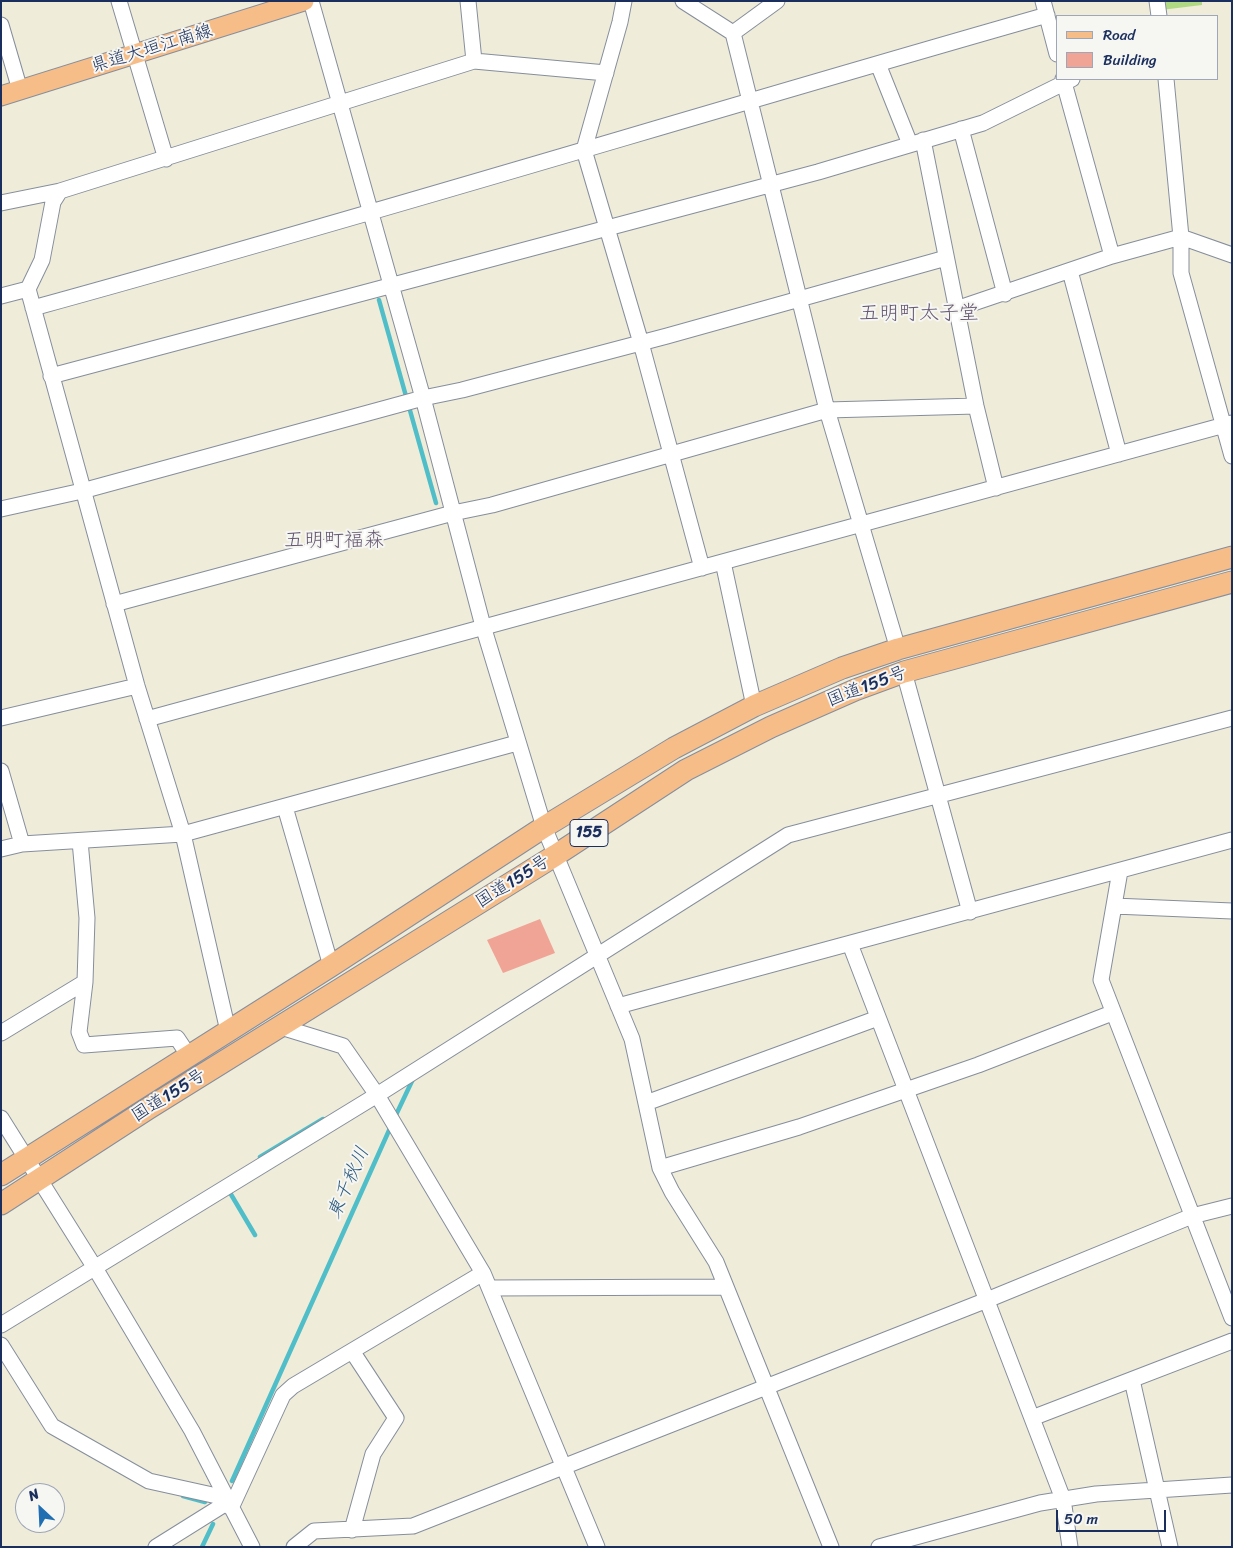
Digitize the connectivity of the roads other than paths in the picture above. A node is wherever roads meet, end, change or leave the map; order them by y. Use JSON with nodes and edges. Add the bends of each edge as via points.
{"nodes":[{"id":1,"x":119,"y":1,"type":"edge"},
{"id":2,"x":304,"y":1,"type":"edge"},
{"id":3,"x":311,"y":1,"type":"edge"},
{"id":4,"x":468,"y":1,"type":"edge"},
{"id":5,"x":624,"y":1,"type":"edge"},
{"id":6,"x":683,"y":1,"type":"edge"},
{"id":7,"x":777,"y":1,"type":"edge"},
{"id":8,"x":1157,"y":1,"type":"edge"},
{"id":9,"x":1045,"y":8,"type":"edge"},
{"id":10,"x":1159,"y":15,"type":"edge"},
{"id":11,"x":1,"y":25,"type":"edge"},
{"id":12,"x":733,"y":33,"type":"junction"},
{"id":13,"x":1056,"y":50,"type":"edge"},
{"id":14,"x":135,"y":54,"type":"junction"},
{"id":15,"x":474,"y":60,"type":"junction"},
{"id":16,"x":878,"y":64,"type":"junction"},
{"id":17,"x":606,"y":73,"type":"junction"},
{"id":18,"x":1066,"y":80,"type":"edge"},
{"id":19,"x":1166,"y":80,"type":"edge"},
{"id":20,"x":20,"y":90,"type":"junction"},
{"id":21,"x":1,"y":96,"type":"edge"},
{"id":22,"x":339,"y":102,"type":"junction"},
{"id":23,"x":750,"y":103,"type":"junction"},
{"id":24,"x":961,"y":130,"type":"junction"},
{"id":25,"x":916,"y":142,"type":"junction"},
{"id":26,"x":584,"y":150,"type":"junction"},
{"id":27,"x":166,"y":159,"type":"junction"},
{"id":28,"x":771,"y":184,"type":"junction"},
{"id":29,"x":60,"y":190,"type":"junction"},
{"id":30,"x":1,"y":203,"type":"edge"},
{"id":31,"x":372,"y":213,"type":"junction"},
{"id":32,"x":608,"y":228,"type":"junction"},
{"id":33,"x":1181,"y":237,"type":"junction"},
{"id":34,"x":1232,"y":254,"type":"edge"},
{"id":35,"x":1112,"y":256,"type":"junction"},
{"id":36,"x":946,"y":258,"type":"junction"},
{"id":37,"x":1070,"y":271,"type":"junction"},
{"id":38,"x":390,"y":284,"type":"junction"},
{"id":39,"x":28,"y":289,"type":"junction"},
{"id":40,"x":1005,"y":294,"type":"junction"},
{"id":41,"x":1,"y":296,"type":"edge"},
{"id":42,"x":800,"y":298,"type":"junction"},
{"id":43,"x":33,"y":308,"type":"junction"},
{"id":44,"x":956,"y":309,"type":"junction"},
{"id":45,"x":641,"y":343,"type":"junction"},
{"id":46,"x":51,"y":376,"type":"junction"},
{"id":47,"x":423,"y":398,"type":"junction"},
{"id":48,"x":976,"y":406,"type":"junction"},
{"id":49,"x":828,"y":410,"type":"junction"},
{"id":50,"x":1228,"y":424,"type":"edge"},
{"id":51,"x":671,"y":454,"type":"junction"},
{"id":52,"x":1119,"y":454,"type":"junction"},
{"id":53,"x":1232,"y":456,"type":"edge"},
{"id":54,"x":996,"y":488,"type":"junction"},
{"id":55,"x":82,"y":491,"type":"junction"},
{"id":56,"x":1,"y":509,"type":"edge"},
{"id":57,"x":453,"y":513,"type":"junction"},
{"id":58,"x":860,"y":524,"type":"junction"},
{"id":59,"x":1232,"y":557,"type":"edge"},
{"id":60,"x":724,"y":562,"type":"junction"},
{"id":61,"x":702,"y":568,"type":"junction"},
{"id":62,"x":1232,"y":582,"type":"edge"},
{"id":63,"x":114,"y":604,"type":"junction"},
{"id":64,"x":483,"y":626,"type":"junction"},
{"id":65,"x":898,"y":649,"type":"junction"},
{"id":66,"x":904,"y":672,"type":"junction"},
{"id":67,"x":137,"y":686,"type":"junction"},
{"id":68,"x":754,"y":706,"type":"junction"},
{"id":69,"x":1,"y":718,"type":"edge"},
{"id":70,"x":1232,"y":718,"type":"edge"},
{"id":71,"x":147,"y":719,"type":"junction"},
{"id":72,"x":517,"y":743,"type":"junction"},
{"id":73,"x":1,"y":771,"type":"edge"},
{"id":74,"x":939,"y":796,"type":"junction"},
{"id":75,"x":285,"y":807,"type":"junction"},
{"id":76,"x":544,"y":826,"type":"junction"},
{"id":77,"x":183,"y":834,"type":"junction"},
{"id":78,"x":1232,"y":840,"type":"edge"},
{"id":79,"x":80,"y":841,"type":"junction"},
{"id":80,"x":22,"y":844,"type":"junction"},
{"id":81,"x":1,"y":849,"type":"edge"},
{"id":82,"x":556,"y":855,"type":"junction"},
{"id":83,"x":1120,"y":871,"type":"junction"},
{"id":84,"x":1114,"y":906,"type":"junction"},
{"id":85,"x":1232,"y":910,"type":"edge"},
{"id":86,"x":970,"y":912,"type":"junction"},
{"id":87,"x":850,"y":944,"type":"junction"},
{"id":88,"x":597,"y":956,"type":"junction"},
{"id":89,"x":331,"y":966,"type":"junction"},
{"id":90,"x":85,"y":982,"type":"junction"},
{"id":91,"x":618,"y":1006,"type":"junction"},
{"id":92,"x":1112,"y":1013,"type":"junction"},
{"id":93,"x":878,"y":1018,"type":"junction"},
{"id":94,"x":281,"y":1027,"type":"junction"},
{"id":95,"x":228,"y":1031,"type":"junction"},
{"id":96,"x":1,"y":1033,"type":"edge"},
{"id":97,"x":189,"y":1056,"type":"junction"},
{"id":98,"x":906,"y":1090,"type":"junction"},
{"id":99,"x":377,"y":1095,"type":"junction"},
{"id":100,"x":646,"y":1103,"type":"junction"},
{"id":101,"x":1,"y":1118,"type":"edge"},
{"id":102,"x":27,"y":1158,"type":"junction"},
{"id":103,"x":660,"y":1168,"type":"junction"},
{"id":104,"x":1,"y":1175,"type":"edge"},
{"id":105,"x":40,"y":1179,"type":"junction"},
{"id":106,"x":1,"y":1204,"type":"edge"},
{"id":107,"x":1232,"y":1206,"type":"edge"},
{"id":108,"x":1192,"y":1216,"type":"junction"},
{"id":109,"x":95,"y":1268,"type":"junction"},
{"id":110,"x":483,"y":1273,"type":"junction"},
{"id":111,"x":726,"y":1287,"type":"junction"},
{"id":112,"x":490,"y":1288,"type":"junction"},
{"id":113,"x":987,"y":1300,"type":"junction"},
{"id":114,"x":1232,"y":1318,"type":"edge"},
{"id":115,"x":1,"y":1325,"type":"edge"},
{"id":116,"x":1232,"y":1341,"type":"edge"},
{"id":117,"x":1,"y":1346,"type":"edge"},
{"id":118,"x":352,"y":1350,"type":"junction"},
{"id":119,"x":1132,"y":1380,"type":"junction"},
{"id":120,"x":766,"y":1388,"type":"junction"},
{"id":121,"x":1032,"y":1418,"type":"junction"},
{"id":122,"x":562,"y":1467,"type":"junction"},
{"id":123,"x":1232,"y":1484,"type":"edge"},
{"id":124,"x":1157,"y":1490,"type":"junction"},
{"id":125,"x":1063,"y":1499,"type":"junction"},
{"id":126,"x":228,"y":1502,"type":"junction"},
{"id":127,"x":352,"y":1530,"type":"junction"},
{"id":128,"x":906,"y":1543,"type":"edge"},
{"id":129,"x":156,"y":1547,"type":"edge"},
{"id":130,"x":252,"y":1547,"type":"edge"},
{"id":131,"x":294,"y":1547,"type":"edge"},
{"id":132,"x":597,"y":1547,"type":"edge"},
{"id":133,"x":831,"y":1547,"type":"edge"},
{"id":134,"x":878,"y":1547,"type":"edge"},
{"id":135,"x":1070,"y":1547,"type":"edge"},
{"id":136,"x":1170,"y":1547,"type":"edge"}],
"edges":[{"from":1,"to":14,"type":"street"},
{"from":2,"to":14,"type":"main road","name":"県道大垣江南線"},
{"from":3,"to":22,"type":"street"},
{"from":4,"to":15,"type":"street"},
{"from":5,"to":17,"type":"street"},
{"from":6,"to":12,"type":"street"},
{"from":7,"to":12,"type":"street"},
{"from":8,"to":10,"type":"street"},
{"from":9,"to":13,"type":"street"},
{"from":9,"to":16,"type":"street"},
{"from":11,"to":20,"type":"street"},
{"from":12,"to":23,"type":"street"},
{"from":14,"to":20,"type":"main road","name":"県道大垣江南線"},
{"from":14,"to":27,"type":"street"},
{"from":15,"to":17,"type":"street"},
{"from":15,"to":22,"type":"street","via":[[370,95]]},
{"from":16,"to":23,"type":"street"},
{"from":16,"to":25,"type":"street"},
{"from":17,"to":26,"type":"street"},
{"from":18,"to":24,"type":"street","via":[[983,123]]},
{"from":18,"to":35,"type":"street"},
{"from":19,"to":33,"type":"street"},
{"from":20,"to":21,"type":"main road","name":"県道大垣江南線"},
{"from":22,"to":27,"type":"street"},
{"from":22,"to":31,"type":"street"},
{"from":23,"to":26,"type":"street"},
{"from":23,"to":28,"type":"street"},
{"from":24,"to":25,"type":"street"},
{"from":24,"to":40,"type":"street"},
{"from":25,"to":28,"type":"street"},
{"from":25,"to":36,"type":"street"},
{"from":26,"to":31,"type":"street"},
{"from":26,"to":32,"type":"street"},
{"from":27,"to":29,"type":"street"},
{"from":28,"to":32,"type":"street"},
{"from":28,"to":42,"type":"street"},
{"from":29,"to":30,"type":"street"},
{"from":29,"to":39,"type":"street","via":[[53,202],[42,260]]},
{"from":31,"to":38,"type":"street"},
{"from":31,"to":43,"type":"street"},
{"from":32,"to":38,"type":"street"},
{"from":32,"to":45,"type":"street"},
{"from":33,"to":34,"type":"street"},
{"from":33,"to":35,"type":"street"},
{"from":33,"to":50,"type":"street","via":[[1181,272]]},
{"from":35,"to":37,"type":"street"},
{"from":36,"to":42,"type":"street"},
{"from":36,"to":44,"type":"street"},
{"from":37,"to":40,"type":"street"},
{"from":37,"to":52,"type":"street"},
{"from":38,"to":46,"type":"street"},
{"from":38,"to":47,"type":"street"},
{"from":39,"to":41,"type":"street"},
{"from":39,"to":43,"type":"street"},
{"from":40,"to":44,"type":"street"},
{"from":42,"to":45,"type":"street"},
{"from":42,"to":49,"type":"street"},
{"from":43,"to":46,"type":"street"},
{"from":44,"to":48,"type":"street"},
{"from":45,"to":47,"type":"street"},
{"from":45,"to":51,"type":"street"},
{"from":46,"to":55,"type":"street"},
{"from":47,"to":55,"type":"street"},
{"from":47,"to":57,"type":"street"},
{"from":48,"to":49,"type":"street"},
{"from":48,"to":54,"type":"street"},
{"from":49,"to":51,"type":"street"},
{"from":49,"to":58,"type":"street"},
{"from":50,"to":52,"type":"street"},
{"from":50,"to":53,"type":"street"},
{"from":51,"to":57,"type":"street"},
{"from":51,"to":61,"type":"street"},
{"from":52,"to":54,"type":"street"},
{"from":54,"to":58,"type":"street"},
{"from":55,"to":56,"type":"street"},
{"from":55,"to":63,"type":"street"},
{"from":57,"to":63,"type":"street"},
{"from":57,"to":64,"type":"street"},
{"from":58,"to":60,"type":"street"},
{"from":58,"to":65,"type":"street"},
{"from":59,"to":65,"type":"highway","name":"国道155号","number":"155"},
{"from":60,"to":61,"type":"street"},
{"from":60,"to":68,"type":"street"},
{"from":61,"to":64,"type":"street","via":[[513,621]]},
{"from":62,"to":66,"type":"highway","name":"国道155号","number":"155"},
{"from":63,"to":67,"type":"street"},
{"from":64,"to":71,"type":"street"},
{"from":64,"to":72,"type":"street"},
{"from":65,"to":68,"type":"highway","name":"国道155号","number":"155","via":[[842,668]]},
{"from":66,"to":74,"type":"street"},
{"from":66,"to":82,"type":"highway","name":"国道155号","number":"155","via":[[772,727],[686,770]]},
{"from":67,"to":69,"type":"street"},
{"from":67,"to":71,"type":"street"},
{"from":68,"to":76,"type":"highway","name":"国道155号","number":"155","via":[[674,748]]},
{"from":70,"to":74,"type":"street"},
{"from":71,"to":77,"type":"street"},
{"from":72,"to":75,"type":"street"},
{"from":72,"to":76,"type":"street"},
{"from":73,"to":80,"type":"street"},
{"from":74,"to":86,"type":"street"},
{"from":74,"to":88,"type":"street","via":[[788,835]]},
{"from":75,"to":77,"type":"street"},
{"from":75,"to":89,"type":"street"},
{"from":76,"to":82,"type":"street"},
{"from":76,"to":89,"type":"highway","name":"国道155号","number":"155"},
{"from":77,"to":79,"type":"street"},
{"from":77,"to":95,"type":"street"},
{"from":78,"to":83,"type":"street"},
{"from":79,"to":80,"type":"street"},
{"from":79,"to":90,"type":"street","via":[[87,918]]},
{"from":80,"to":81,"type":"street"},
{"from":82,"to":88,"type":"street"},
{"from":82,"to":94,"type":"highway","name":"国道155号","number":"155"},
{"from":83,"to":84,"type":"street"},
{"from":83,"to":86,"type":"street"},
{"from":84,"to":85,"type":"street"},
{"from":84,"to":92,"type":"street","via":[[1101,980]]},
{"from":86,"to":87,"type":"street"},
{"from":87,"to":91,"type":"street"},
{"from":87,"to":93,"type":"street"},
{"from":88,"to":91,"type":"street"},
{"from":88,"to":99,"type":"street"},
{"from":89,"to":95,"type":"highway","name":"国道155号","number":"155"},
{"from":90,"to":96,"type":"street"},
{"from":90,"to":97,"type":"street","via":[[78,1032],[84,1045],[177,1038]]},
{"from":91,"to":100,"type":"street","via":[[632,1039]]},
{"from":92,"to":98,"type":"street"},
{"from":92,"to":108,"type":"street"},
{"from":93,"to":98,"type":"street"},
{"from":93,"to":100,"type":"street"},
{"from":94,"to":99,"type":"street","via":[[343,1046]]},
{"from":94,"to":105,"type":"highway","name":"国道155号","number":"155"},
{"from":95,"to":97,"type":"highway","name":"国道155号","number":"155"},
{"from":97,"to":102,"type":"highway","name":"国道155号","number":"155"},
{"from":98,"to":103,"type":"street","via":[[799,1127]]},
{"from":98,"to":113,"type":"street"},
{"from":99,"to":109,"type":"street"},
{"from":99,"to":110,"type":"street"},
{"from":100,"to":103,"type":"street"},
{"from":101,"to":102,"type":"street"},
{"from":102,"to":104,"type":"highway","name":"国道155号","number":"155"},
{"from":102,"to":105,"type":"street"},
{"from":103,"to":111,"type":"street","via":[[716,1262]]},
{"from":105,"to":106,"type":"highway","name":"国道155号","number":"155"},
{"from":105,"to":109,"type":"street"},
{"from":107,"to":108,"type":"street"},
{"from":108,"to":113,"type":"street"},
{"from":108,"to":114,"type":"street"},
{"from":109,"to":115,"type":"street"},
{"from":109,"to":126,"type":"street","via":[[192,1431]]},
{"from":110,"to":112,"type":"street"},
{"from":110,"to":118,"type":"street"},
{"from":111,"to":112,"type":"street"},
{"from":111,"to":120,"type":"street"},
{"from":112,"to":122,"type":"street"},
{"from":113,"to":120,"type":"street"},
{"from":113,"to":121,"type":"street"},
{"from":116,"to":119,"type":"street"},
{"from":117,"to":126,"type":"street","via":[[52,1426],[149,1481]]},
{"from":118,"to":126,"type":"street","via":[[282,1395]]},
{"from":118,"to":127,"type":"street","via":[[396,1418],[373,1454]]},
{"from":119,"to":121,"type":"street"},
{"from":119,"to":124,"type":"street"},
{"from":120,"to":122,"type":"street"},
{"from":120,"to":133,"type":"street"},
{"from":121,"to":125,"type":"street"},
{"from":122,"to":127,"type":"street","via":[[413,1526]]},
{"from":122,"to":132,"type":"street"},
{"from":123,"to":124,"type":"street"},
{"from":124,"to":125,"type":"street"},
{"from":124,"to":136,"type":"street"},
{"from":125,"to":128,"type":"street","via":[[1040,1502]]},
{"from":125,"to":135,"type":"street"},
{"from":126,"to":129,"type":"street"},
{"from":126,"to":130,"type":"street"},
{"from":127,"to":131,"type":"street","via":[[314,1531]]},
{"from":128,"to":134,"type":"street"}]}
